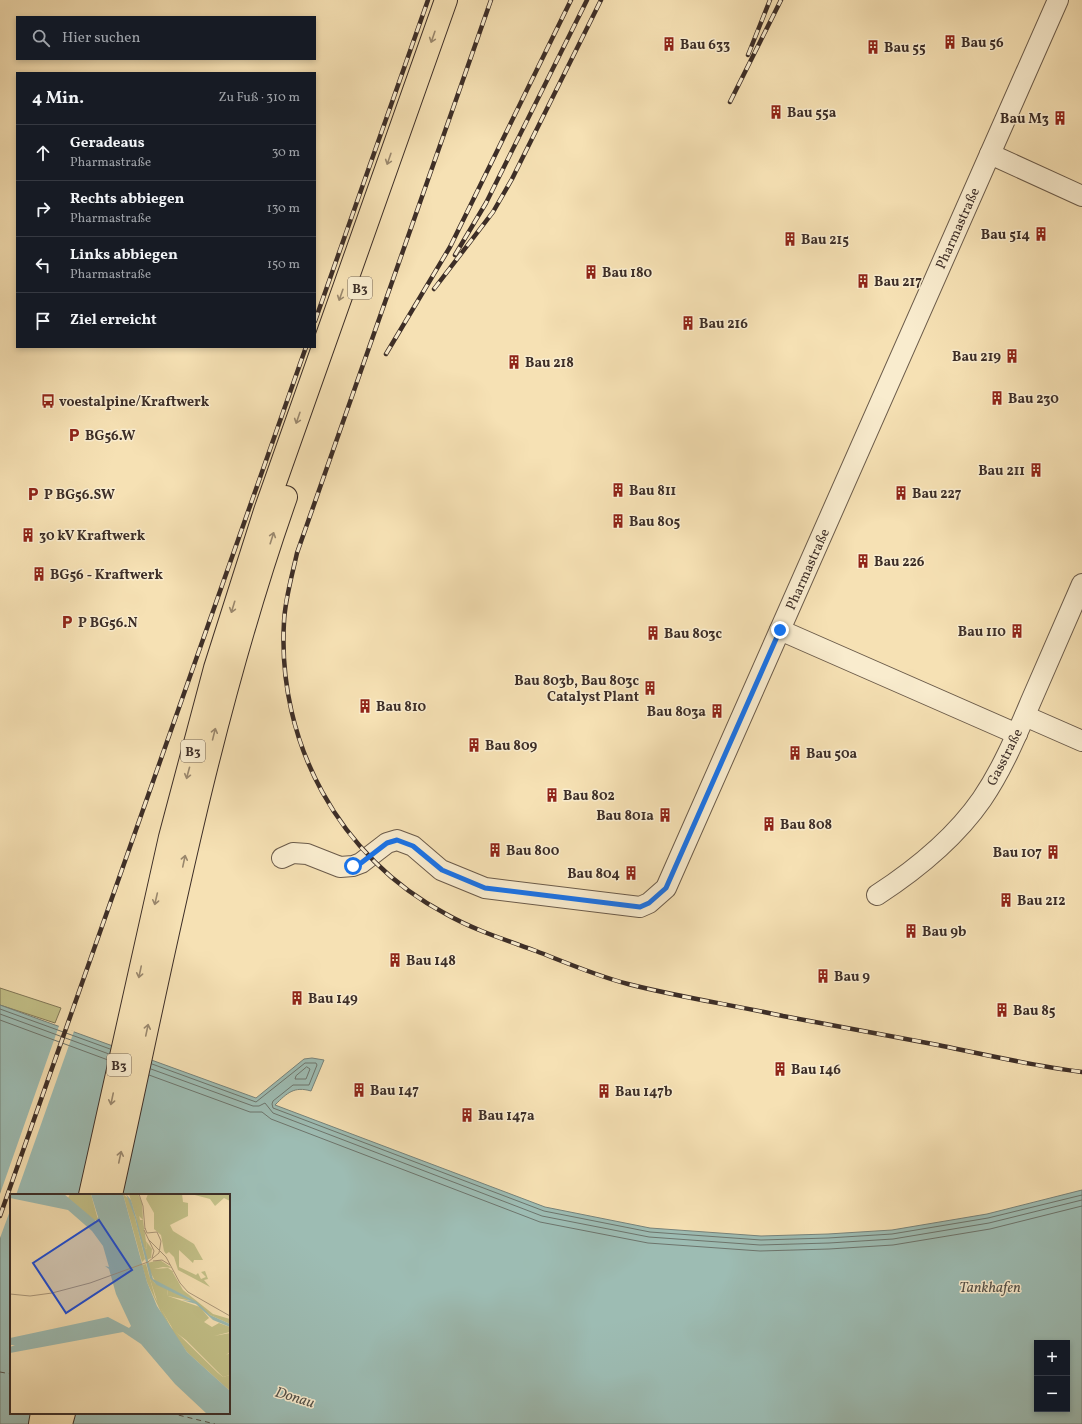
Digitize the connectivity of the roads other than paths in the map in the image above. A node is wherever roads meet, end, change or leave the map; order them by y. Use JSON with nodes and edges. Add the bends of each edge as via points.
{"nodes":[{"id":1,"x":446,"y":0,"type":"edge"},
{"id":2,"x":461,"y":0,"type":"edge"},
{"id":3,"x":1058,"y":0,"type":"edge"},
{"id":4,"x":990,"y":154,"type":"junction"},
{"id":5,"x":1082,"y":196,"type":"edge"},
{"id":6,"x":1082,"y":584,"type":"edge"},
{"id":7,"x":780,"y":630,"type":"junction"},
{"id":8,"x":1025,"y":716,"type":"junction"},
{"id":9,"x":1016,"y":734,"type":"junction"},
{"id":10,"x":1082,"y":741,"type":"edge"},
{"id":11,"x":282,"y":858,"type":"dead end"},
{"id":12,"x":878,"y":895,"type":"dead end"},
{"id":13,"x":158,"y":937,"type":"junction"},
{"id":14,"x":90,"y":1194,"type":"edge"},
{"id":15,"x":111,"y":1194,"type":"edge"},
{"id":16,"x":42,"y":1414,"type":"edge"},
{"id":17,"x":64,"y":1414,"type":"edge"},
{"id":18,"x":40,"y":1424,"type":"edge"},
{"id":19,"x":61,"y":1424,"type":"edge"}],
"edges":[{"from":1,"to":13,"type":"main road","number":"B3","one_way":true,"via":[[245,570],[215,668],[170,837]]},
{"from":13,"to":2,"type":"main road","number":"B3","one_way":true,"via":[[244,624],[283,505]]},
{"from":3,"to":4,"type":"street","name":"Pharmastraße"},
{"from":4,"to":5,"type":"street"},
{"from":4,"to":7,"type":"street","name":"Pharmastraße"},
{"from":6,"to":8,"type":"street","name":"Gasstraße"},
{"from":7,"to":9,"type":"street"},
{"from":7,"to":11,"type":"street","name":"Pharmastraße","via":[[666,888],[649,903],[640,907],[485,888],[442,870],[413,846],[397,840],[387,843],[353,866],[340,867],[307,854],[294,853]]},
{"from":8,"to":9,"type":"street","name":"Gasstraße"},
{"from":8,"to":10,"type":"street"},
{"from":9,"to":12,"type":"street","name":"Gasstraße","via":[[998,773],[964,822],[941,846]]},
{"from":13,"to":14,"type":"main road","number":"B3","one_way":true},
{"from":15,"to":13,"type":"main road","number":"B3","one_way":true},
{"from":16,"to":18,"type":"main road"},
{"from":17,"to":19,"type":"main road"}]}
